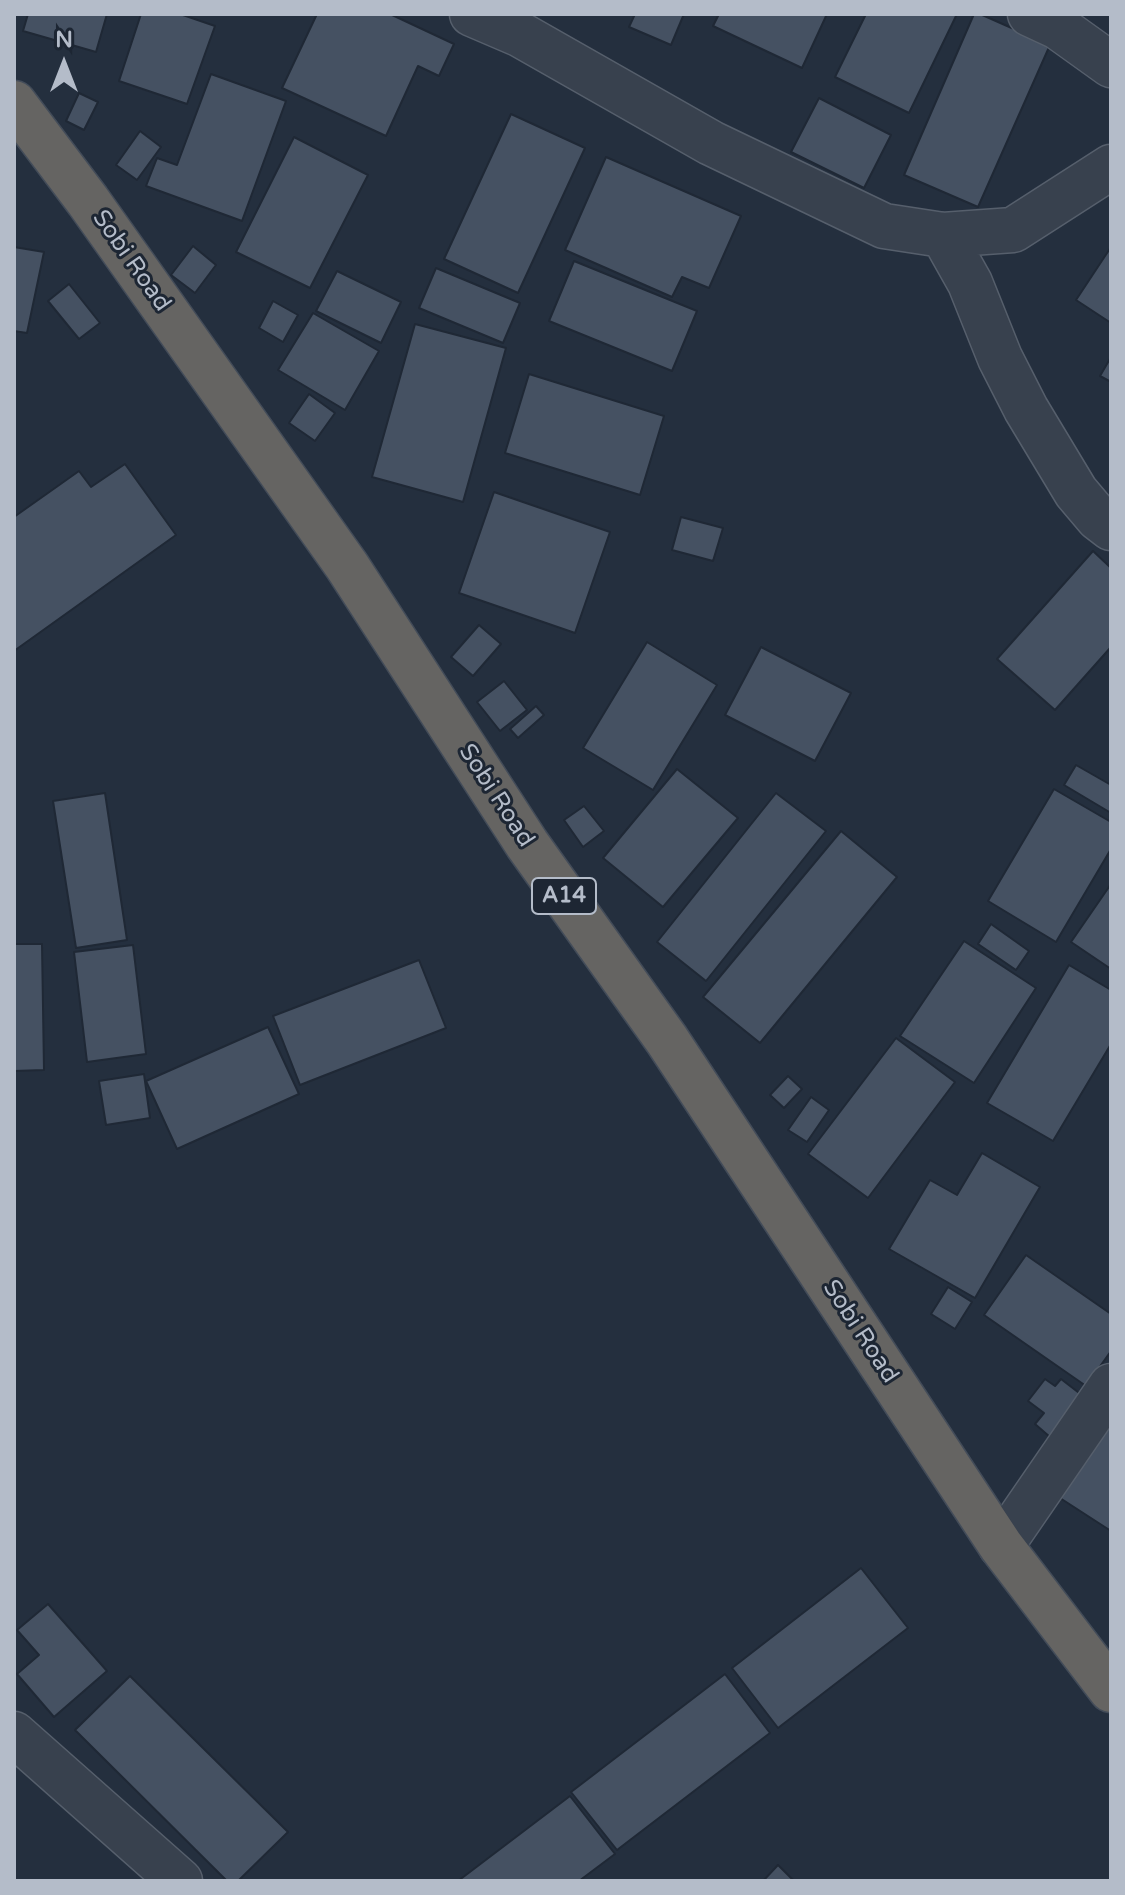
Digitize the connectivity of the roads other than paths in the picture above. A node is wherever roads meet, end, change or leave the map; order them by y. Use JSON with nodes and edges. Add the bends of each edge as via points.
{"nodes":[{"id":1,"x":472,"y":14,"type":"edge"},
{"id":2,"x":1030,"y":14,"type":"edge"},
{"id":3,"x":1111,"y":65,"type":"edge"},
{"id":4,"x":14,"y":103,"type":"edge"},
{"id":5,"x":1111,"y":167,"type":"edge"},
{"id":6,"x":943,"y":235,"type":"junction"},
{"id":7,"x":1111,"y":528,"type":"edge"},
{"id":8,"x":1111,"y":1386,"type":"edge"},
{"id":9,"x":1001,"y":1546,"type":"junction"},
{"id":10,"x":1111,"y":1690,"type":"edge"},
{"id":11,"x":14,"y":1734,"type":"edge"},
{"id":12,"x":180,"y":1881,"type":"edge"}],
"edges":[{"from":1,"to":6,"type":"street","via":[[521,35],[711,143],[884,226]]},
{"from":2,"to":3,"type":"street"},
{"from":4,"to":9,"type":"highway","name":"Sobi Road","number":"A14","via":[[347,566],[527,844],[667,1040]]},
{"from":5,"to":6,"type":"street","via":[[1013,230]]},
{"from":6,"to":7,"type":"street","via":[[1026,409],[1076,492]]},
{"from":8,"to":9,"type":"street"},
{"from":9,"to":10,"type":"highway","name":"Sobi Road","number":"A14"},
{"from":11,"to":12,"type":"street"}]}
